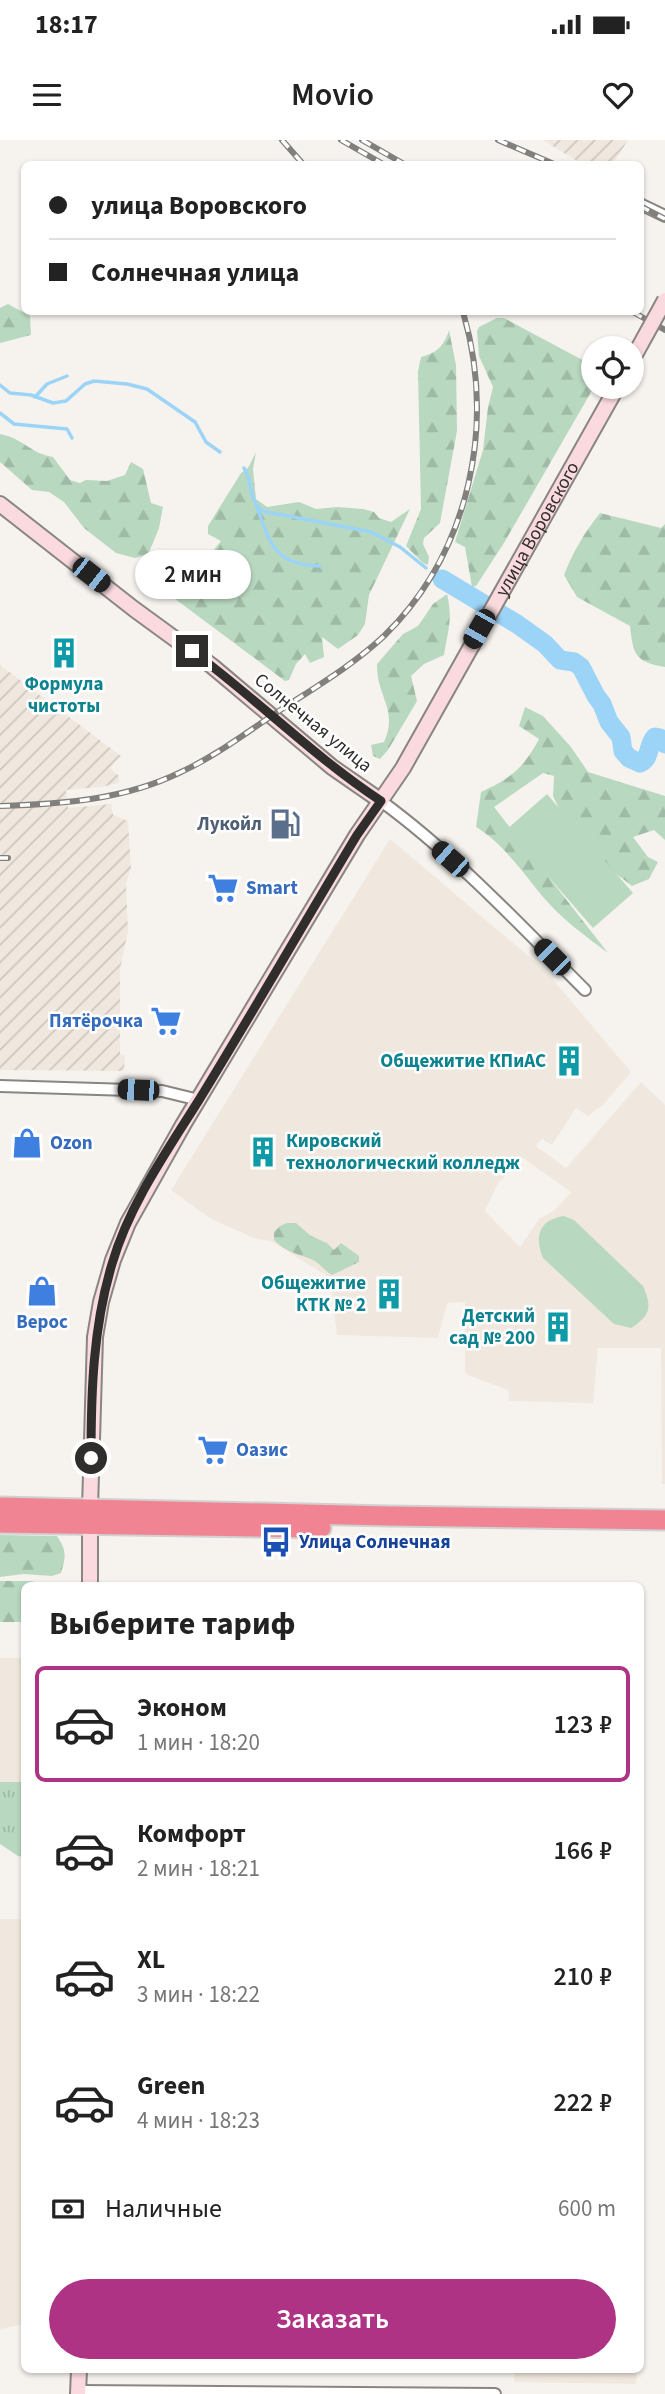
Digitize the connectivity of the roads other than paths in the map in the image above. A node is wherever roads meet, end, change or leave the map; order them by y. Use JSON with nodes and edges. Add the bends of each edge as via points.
{"nodes":[{"id":1,"x":644,"y":206,"type":"edge"},
{"id":2,"x":665,"y":216,"type":"edge"},
{"id":3,"x":665,"y":300,"type":"edge"},
{"id":4,"x":644,"y":338,"type":"edge"},
{"id":5,"x":610,"y":399,"type":"edge"},
{"id":6,"x":0,"y":504,"type":"edge"},
{"id":7,"x":381,"y":801,"type":"junction"},
{"id":8,"x":585,"y":990,"type":"dead end"},
{"id":9,"x":0,"y":1086,"type":"edge"},
{"id":10,"x":198,"y":1100,"type":"junction"},
{"id":11,"x":0,"y":1507,"type":"edge"},
{"id":12,"x":90,"y":1516,"type":"junction"},
{"id":13,"x":665,"y":1520,"type":"edge"},
{"id":14,"x":0,"y":1523,"type":"edge"},
{"id":15,"x":665,"y":1532,"type":"edge"},
{"id":16,"x":90,"y":1582,"type":"edge"},
{"id":17,"x":79,"y":2373,"type":"edge"},
{"id":18,"x":78,"y":2393,"type":"edge"},
{"id":19,"x":495,"y":2394,"type":"edge"}],
"edges":[{"from":1,"to":2,"type":"street"},
{"from":3,"to":4,"type":"main road","bridge":true},
{"from":5,"to":7,"type":"main road","name":"улица Воровского"},
{"from":6,"to":7,"type":"main road","name":"Солнечная улица"},
{"from":7,"to":8,"type":"street","name":"Солнечная улица","via":[[485,890]]},
{"from":7,"to":10,"type":"main road","name":"улица Воровского"},
{"from":9,"to":10,"type":"street","via":[[162,1091]]},
{"from":10,"to":12,"type":"main road","name":"улица Воровского","via":[[128,1223],[101,1302],[93,1365]]},
{"from":11,"to":12,"type":"highway"},
{"from":12,"to":13,"type":"highway"},
{"from":12,"to":14,"type":"highway"},
{"from":12,"to":15,"type":"highway"},
{"from":12,"to":16,"type":"main road","name":"улица Воровского"},
{"from":17,"to":18,"type":"main road"},
{"from":18,"to":19,"type":"street"}]}
